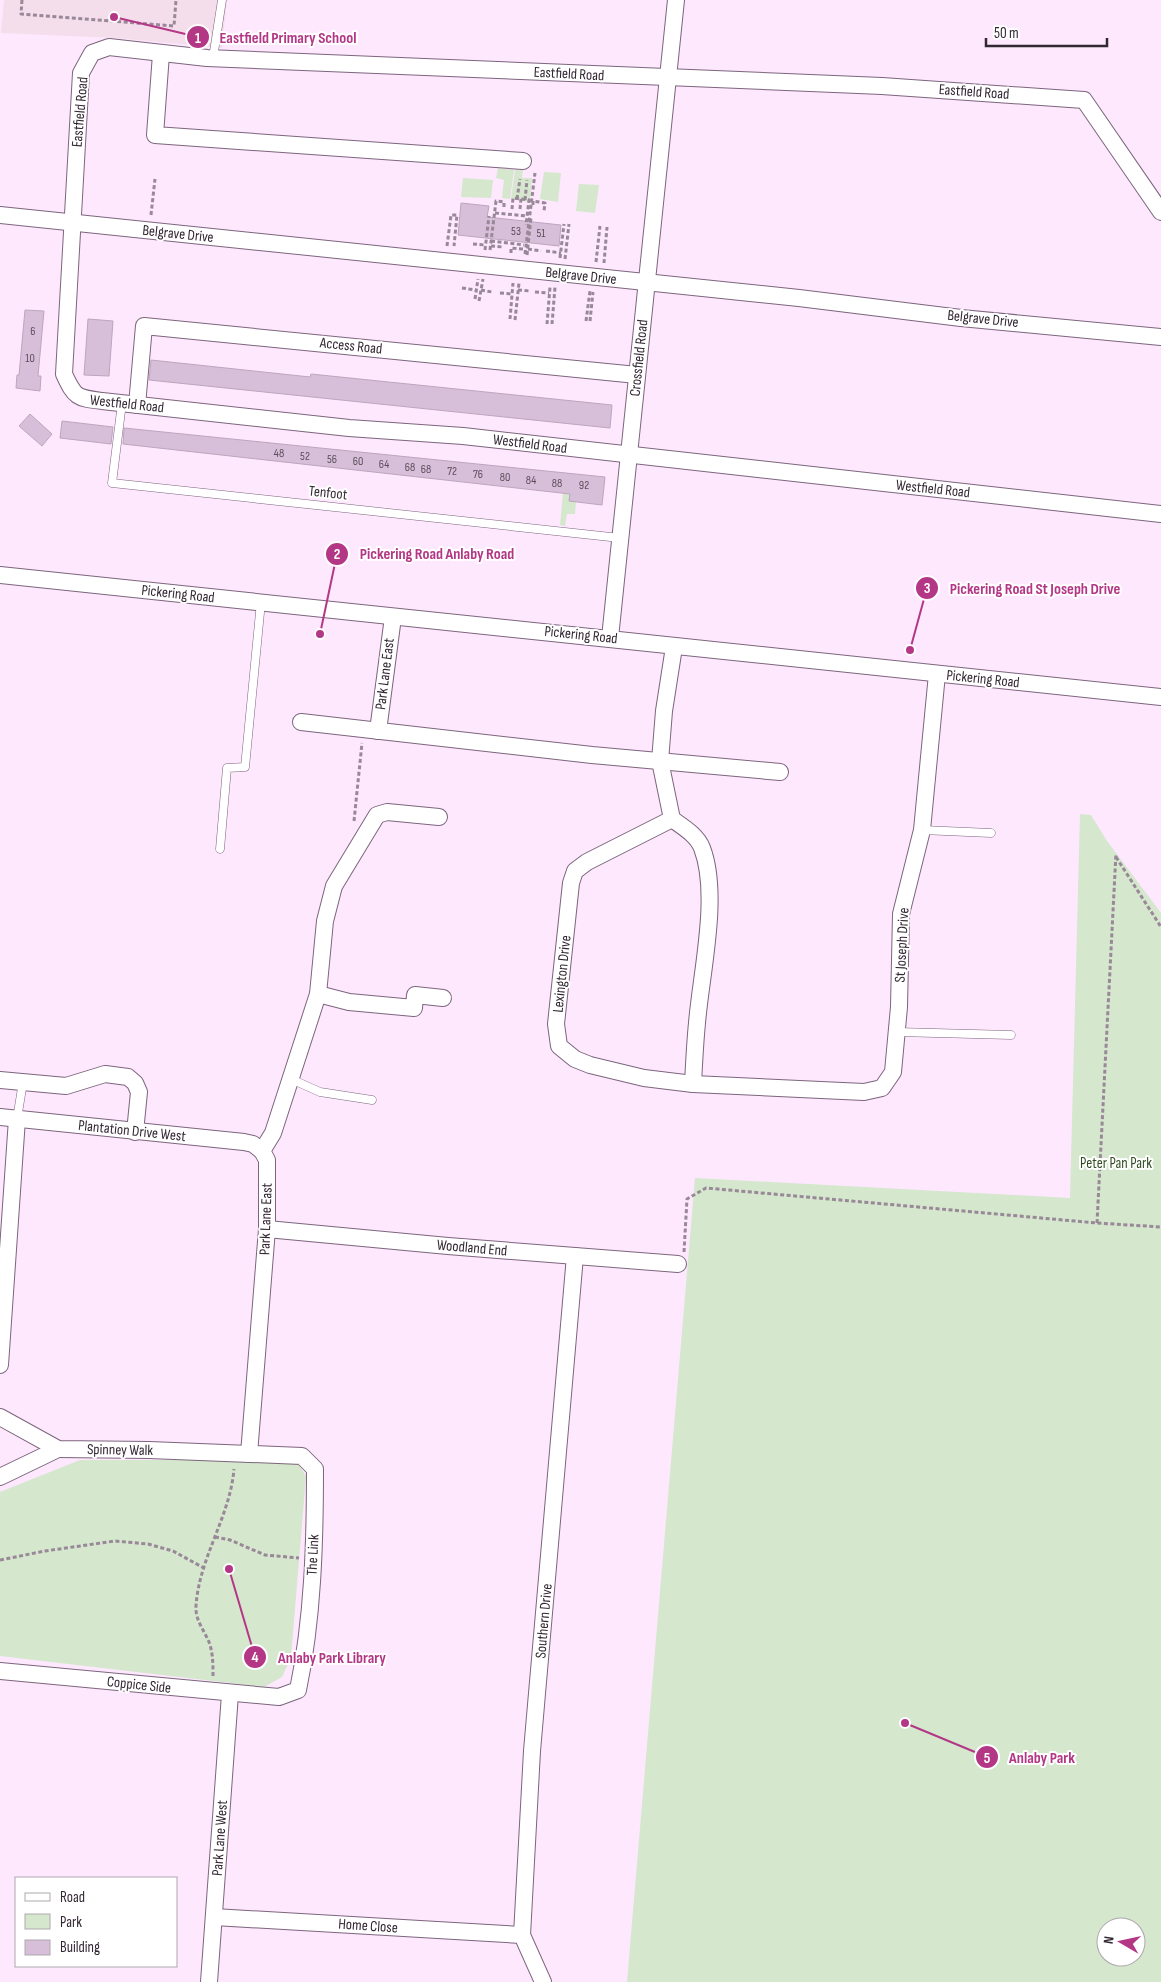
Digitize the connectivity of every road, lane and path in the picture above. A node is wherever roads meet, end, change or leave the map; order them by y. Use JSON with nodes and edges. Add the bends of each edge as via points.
{"nodes":[{"id":1,"x":22,"y":0,"type":"edge"},
{"id":2,"x":176,"y":0,"type":"edge"},
{"id":3,"x":222,"y":0,"type":"edge"},
{"id":4,"x":676,"y":0,"type":"edge"},
{"id":5,"x":161,"y":54,"type":"junction"},
{"id":6,"x":213,"y":58,"type":"junction"},
{"id":7,"x":669,"y":78,"type":"junction"},
{"id":8,"x":529,"y":167,"type":"joint"},
{"id":9,"x":520,"y":178,"type":"dead end"},
{"id":10,"x":155,"y":179,"type":"dead end"},
{"id":11,"x":527,"y":180,"type":"dead end"},
{"id":12,"x":521,"y":199,"type":"junction"},
{"id":13,"x":504,"y":208,"type":"dead end"},
{"id":14,"x":512,"y":209,"type":"dead end"},
{"id":15,"x":520,"y":209,"type":"dead end"},
{"id":16,"x":544,"y":211,"type":"dead end"},
{"id":17,"x":1161,"y":212,"type":"edge"},
{"id":18,"x":495,"y":213,"type":"junction"},
{"id":19,"x":0,"y":215,"type":"edge"},
{"id":20,"x":489,"y":216,"type":"dead end"},
{"id":21,"x":527,"y":216,"type":"junction"},
{"id":22,"x":150,"y":221,"type":"dead end"},
{"id":23,"x":72,"y":222,"type":"junction"},
{"id":24,"x":564,"y":224,"type":"dead end"},
{"id":25,"x":569,"y":224,"type":"dead end"},
{"id":26,"x":600,"y":226,"type":"dead end"},
{"id":27,"x":607,"y":228,"type":"dead end"},
{"id":28,"x":473,"y":244,"type":"dead end"},
{"id":29,"x":491,"y":244,"type":"junction"},
{"id":30,"x":485,"y":245,"type":"junction"},
{"id":31,"x":503,"y":247,"type":"dead end"},
{"id":32,"x":524,"y":247,"type":"junction"},
{"id":33,"x":511,"y":248,"type":"dead end"},
{"id":34,"x":528,"y":249,"type":"junction"},
{"id":35,"x":541,"y":251,"type":"dead end"},
{"id":36,"x":546,"y":251,"type":"dead end"},
{"id":37,"x":561,"y":253,"type":"junction"},
{"id":38,"x":446,"y":254,"type":"dead end"},
{"id":39,"x":452,"y":254,"type":"dead end"},
{"id":40,"x":522,"y":256,"type":"dead end"},
{"id":41,"x":484,"y":258,"type":"dead end"},
{"id":42,"x":489,"y":258,"type":"dead end"},
{"id":43,"x":559,"y":266,"type":"dead end"},
{"id":44,"x":564,"y":267,"type":"dead end"},
{"id":45,"x":595,"y":270,"type":"dead end"},
{"id":46,"x":603,"y":272,"type":"dead end"},
{"id":47,"x":478,"y":278,"type":"dead end"},
{"id":48,"x":483,"y":279,"type":"dead end"},
{"id":49,"x":513,"y":282,"type":"dead end"},
{"id":50,"x":519,"y":283,"type":"dead end"},
{"id":51,"x":647,"y":283,"type":"junction"},
{"id":52,"x":550,"y":286,"type":"dead end"},
{"id":53,"x":555,"y":287,"type":"dead end"},
{"id":54,"x":462,"y":288,"type":"dead end"},
{"id":55,"x":476,"y":290,"type":"junction"},
{"id":56,"x":481,"y":290,"type":"junction"},
{"id":57,"x":518,"y":290,"type":"junction"},
{"id":58,"x":530,"y":291,"type":"dead end"},
{"id":59,"x":592,"y":291,"type":"dead end"},
{"id":60,"x":492,"y":292,"type":"dead end"},
{"id":61,"x":535,"y":292,"type":"dead end"},
{"id":62,"x":500,"y":293,"type":"dead end"},
{"id":63,"x":550,"y":293,"type":"junction"},
{"id":64,"x":512,"y":294,"type":"junction"},
{"id":65,"x":588,"y":321,"type":"dead end"},
{"id":66,"x":547,"y":324,"type":"dead end"},
{"id":67,"x":552,"y":324,"type":"dead end"},
{"id":68,"x":1161,"y":337,"type":"edge"},
{"id":69,"x":637,"y":375,"type":"junction"},
{"id":70,"x":129,"y":404,"type":"junction"},
{"id":71,"x":629,"y":456,"type":"junction"},
{"id":72,"x":1161,"y":514,"type":"edge"},
{"id":73,"x":620,"y":538,"type":"junction"},
{"id":74,"x":0,"y":575,"type":"edge"},
{"id":75,"x":261,"y":602,"type":"junction"},
{"id":76,"x":394,"y":617,"type":"junction"},
{"id":77,"x":610,"y":638,"type":"junction"},
{"id":78,"x":674,"y":647,"type":"junction"},
{"id":79,"x":937,"y":674,"type":"junction"},
{"id":80,"x":1161,"y":697,"type":"edge"},
{"id":81,"x":301,"y":722,"type":"dead end"},
{"id":82,"x":378,"y":731,"type":"junction"},
{"id":83,"x":660,"y":761,"type":"junction"},
{"id":84,"x":780,"y":772,"type":"dead end"},
{"id":85,"x":440,"y":817,"type":"dead end"},
{"id":86,"x":672,"y":819,"type":"junction"},
{"id":87,"x":922,"y":830,"type":"junction"},
{"id":88,"x":991,"y":833,"type":"dead end"},
{"id":89,"x":356,"y":848,"type":"junction"},
{"id":90,"x":220,"y":849,"type":"dead end"},
{"id":91,"x":1161,"y":927,"type":"edge"},
{"id":92,"x":318,"y":994,"type":"junction"},
{"id":93,"x":443,"y":998,"type":"dead end"},
{"id":94,"x":897,"y":1032,"type":"junction"},
{"id":95,"x":1011,"y":1035,"type":"dead end"},
{"id":96,"x":290,"y":1079,"type":"junction"},
{"id":97,"x":0,"y":1080,"type":"edge"},
{"id":98,"x":23,"y":1082,"type":"junction"},
{"id":99,"x":694,"y":1084,"type":"junction"},
{"id":100,"x":754,"y":1087,"type":"joint"},
{"id":101,"x":372,"y":1100,"type":"dead end"},
{"id":102,"x":0,"y":1117,"type":"edge"},
{"id":103,"x":17,"y":1119,"type":"junction"},
{"id":104,"x":135,"y":1132,"type":"junction"},
{"id":105,"x":262,"y":1151,"type":"junction"},
{"id":106,"x":1097,"y":1223,"type":"junction"},
{"id":107,"x":1161,"y":1227,"type":"edge"},
{"id":108,"x":267,"y":1229,"type":"junction"},
{"id":109,"x":575,"y":1256,"type":"junction"},
{"id":110,"x":678,"y":1264,"type":"joint"},
{"id":111,"x":0,"y":1365,"type":"edge"},
{"id":112,"x":0,"y":1416,"type":"edge"},
{"id":113,"x":58,"y":1449,"type":"junction"},
{"id":114,"x":249,"y":1454,"type":"junction"},
{"id":115,"x":231,"y":1464,"type":"dead end"},
{"id":116,"x":0,"y":1477,"type":"edge"},
{"id":117,"x":215,"y":1537,"type":"junction"},
{"id":118,"x":300,"y":1558,"type":"dead end"},
{"id":119,"x":0,"y":1560,"type":"edge"},
{"id":120,"x":204,"y":1568,"type":"junction"},
{"id":121,"x":0,"y":1671,"type":"edge"},
{"id":122,"x":213,"y":1680,"type":"dead end"},
{"id":123,"x":230,"y":1694,"type":"junction"},
{"id":124,"x":279,"y":1697,"type":"joint"},
{"id":125,"x":214,"y":1917,"type":"junction"},
{"id":126,"x":522,"y":1935,"type":"junction"},
{"id":127,"x":209,"y":1982,"type":"edge"},
{"id":128,"x":543,"y":1982,"type":"edge"}],
"edges":[{"from":1,"to":2,"type":"path","via":[[21,14],[174,26]]},
{"from":3,"to":6,"type":"lane"},
{"from":4,"to":7,"type":"street"},
{"from":5,"to":6,"type":"street","name":"Eastfield Road"},
{"from":5,"to":8,"type":"street","via":[[155,135]]},
{"from":5,"to":23,"type":"street","name":"Eastfield Road","via":[[110,47],[92,53],[81,73]]},
{"from":6,"to":7,"type":"street","name":"Eastfield Road"},
{"from":7,"to":17,"type":"street","name":"Eastfield Road","via":[[882,86],[1084,100]]},
{"from":7,"to":51,"type":"street","name":"Crossfield Road"},
{"from":8,"to":34,"type":"path","via":[[525,262]]},
{"from":9,"to":12,"type":"path"},
{"from":10,"to":22,"type":"path"},
{"from":11,"to":12,"type":"path"},
{"from":12,"to":14,"type":"path","via":[[513,198]]},
{"from":12,"to":15,"type":"path"},
{"from":12,"to":21,"type":"path","via":[[529,200]]},
{"from":13,"to":18,"type":"path","via":[[504,202],[496,201]]},
{"from":16,"to":34,"type":"path","via":[[545,203],[533,201]]},
{"from":18,"to":21,"type":"path"},
{"from":18,"to":29,"type":"path"},
{"from":19,"to":23,"type":"street","name":"Belgrave Drive"},
{"from":20,"to":30,"type":"path"},
{"from":21,"to":32,"type":"path"},
{"from":23,"to":51,"type":"street","name":"Belgrave Drive"},
{"from":23,"to":70,"type":"street","name":"Westfield Road","via":[[64,374],[72,393],[80,399]]},
{"from":24,"to":37,"type":"path"},
{"from":25,"to":44,"type":"path"},
{"from":26,"to":45,"type":"path"},
{"from":27,"to":46,"type":"path"},
{"from":28,"to":30,"type":"path"},
{"from":29,"to":31,"type":"path"},
{"from":29,"to":32,"type":"path"},
{"from":29,"to":42,"type":"path"},
{"from":30,"to":41,"type":"path"},
{"from":32,"to":33,"type":"path"},
{"from":32,"to":40,"type":"path"},
{"from":34,"to":35,"type":"path"},
{"from":36,"to":37,"type":"path"},
{"from":37,"to":43,"type":"path"},
{"from":38,"to":39,"type":"path","via":[[451,215],[457,215]]},
{"from":47,"to":55,"type":"path"},
{"from":48,"to":56,"type":"path"},
{"from":49,"to":64,"type":"path"},
{"from":50,"to":57,"type":"path"},
{"from":51,"to":68,"type":"street","name":"Belgrave Drive"},
{"from":51,"to":69,"type":"street","name":"Crossfield Road"},
{"from":52,"to":63,"type":"path"},
{"from":53,"to":67,"type":"path"},
{"from":54,"to":55,"type":"path"},
{"from":55,"to":56,"type":"path","via":[[477,300]]},
{"from":56,"to":60,"type":"path"},
{"from":57,"to":58,"type":"path"},
{"from":57,"to":64,"type":"path","via":[[512,320]]},
{"from":59,"to":65,"type":"path"},
{"from":61,"to":63,"type":"path"},
{"from":62,"to":64,"type":"path"},
{"from":63,"to":66,"type":"path"},
{"from":69,"to":70,"type":"street","name":"Access Road","via":[[144,326]]},
{"from":69,"to":71,"type":"street","name":"Crossfield Road"},
{"from":70,"to":71,"type":"street","name":"Westfield Road","via":[[349,428],[473,437]]},
{"from":70,"to":73,"type":"lane","name":"Tenfoot","via":[[112,483]]},
{"from":71,"to":72,"type":"street","name":"Westfield Road"},
{"from":71,"to":73,"type":"street","name":"Crossfield Road"},
{"from":73,"to":77,"type":"street","name":"Crossfield Road"},
{"from":74,"to":75,"type":"street","name":"Pickering Road"},
{"from":75,"to":76,"type":"street","name":"Pickering Road"},
{"from":75,"to":90,"type":"lane","via":[[245,767],[227,768]]},
{"from":76,"to":77,"type":"street","name":"Pickering Road"},
{"from":76,"to":82,"type":"street","name":"Park Lane East"},
{"from":77,"to":78,"type":"street","name":"Pickering Road"},
{"from":78,"to":79,"type":"street","name":"Pickering Road"},
{"from":78,"to":83,"type":"street"},
{"from":79,"to":80,"type":"street","name":"Pickering Road"},
{"from":79,"to":87,"type":"street","name":"St Joseph Drive"},
{"from":81,"to":82,"type":"street"},
{"from":82,"to":83,"type":"street"},
{"from":82,"to":89,"type":"path","via":[[377,740],[363,738],[353,830]]},
{"from":83,"to":84,"type":"street"},
{"from":83,"to":86,"type":"street"},
{"from":85,"to":89,"type":"street","via":[[387,812],[377,815]]},
{"from":86,"to":99,"type":"street","via":[[691,832],[702,847],[709,877]]},
{"from":86,"to":99,"type":"street","name":"Lexington Drive","via":[[575,871],[556,1024],[559,1046],[575,1059],[644,1078]]},
{"from":87,"to":88,"type":"lane"},
{"from":87,"to":94,"type":"street","name":"St Joseph Drive","via":[[901,914]]},
{"from":89,"to":92,"type":"street","via":[[334,886],[325,921]]},
{"from":91,"to":106,"type":"path","via":[[1116,855]]},
{"from":92,"to":93,"type":"street","via":[[349,1002],[414,1008],[415,995]]},
{"from":92,"to":96,"type":"street"},
{"from":94,"to":95,"type":"lane"},
{"from":94,"to":100,"type":"street","name":"St Joseph Drive","via":[[893,1072],[882,1088],[864,1092]]},
{"from":96,"to":101,"type":"lane","via":[[320,1092]]},
{"from":96,"to":105,"type":"street","via":[[273,1133]]},
{"from":97,"to":98,"type":"street"},
{"from":98,"to":103,"type":"lane"},
{"from":98,"to":104,"type":"street","via":[[66,1086],[106,1074],[128,1077],[139,1092]]},
{"from":99,"to":100,"type":"street","name":"Lexington Drive"},
{"from":102,"to":103,"type":"street","name":"Plantation Drive West"},
{"from":103,"to":104,"type":"street","name":"Plantation Drive West"},
{"from":103,"to":111,"type":"street"},
{"from":104,"to":105,"type":"street","name":"Plantation Drive West","via":[[244,1142]]},
{"from":105,"to":108,"type":"street","name":"Park Lane East","via":[[267,1160]]},
{"from":106,"to":107,"type":"path"},
{"from":106,"to":110,"type":"path","via":[[706,1188],[687,1199],[683,1263]]},
{"from":108,"to":109,"type":"street","name":"Woodland End"},
{"from":108,"to":114,"type":"street","name":"Park Lane East"},
{"from":109,"to":110,"type":"street","name":"Woodland End"},
{"from":109,"to":126,"type":"street","name":"Southern Drive","via":[[532,1751]]},
{"from":112,"to":113,"type":"street","name":"Spinney Walk"},
{"from":113,"to":114,"type":"street","name":"Spinney Walk"},
{"from":113,"to":116,"type":"street"},
{"from":114,"to":124,"type":"street","name":"The Link","via":[[302,1456],[315,1469],[311,1594],[304,1661],[298,1690]]},
{"from":115,"to":117,"type":"path","via":[[234,1469],[232,1487]]},
{"from":117,"to":118,"type":"path","via":[[265,1555]]},
{"from":117,"to":120,"type":"path"},
{"from":119,"to":120,"type":"path","via":[[115,1541],[148,1544],[173,1551]]},
{"from":120,"to":122,"type":"path","via":[[195,1609],[209,1641],[214,1662]]},
{"from":121,"to":123,"type":"street","name":"Coppice Side"},
{"from":123,"to":124,"type":"street","name":"Coppice Side"},
{"from":123,"to":125,"type":"street","name":"Park Lane West"},
{"from":125,"to":126,"type":"street","name":"Home Close"},
{"from":125,"to":127,"type":"street","name":"Park Lane West"},
{"from":126,"to":128,"type":"street","name":"Southern Drive"}]}
